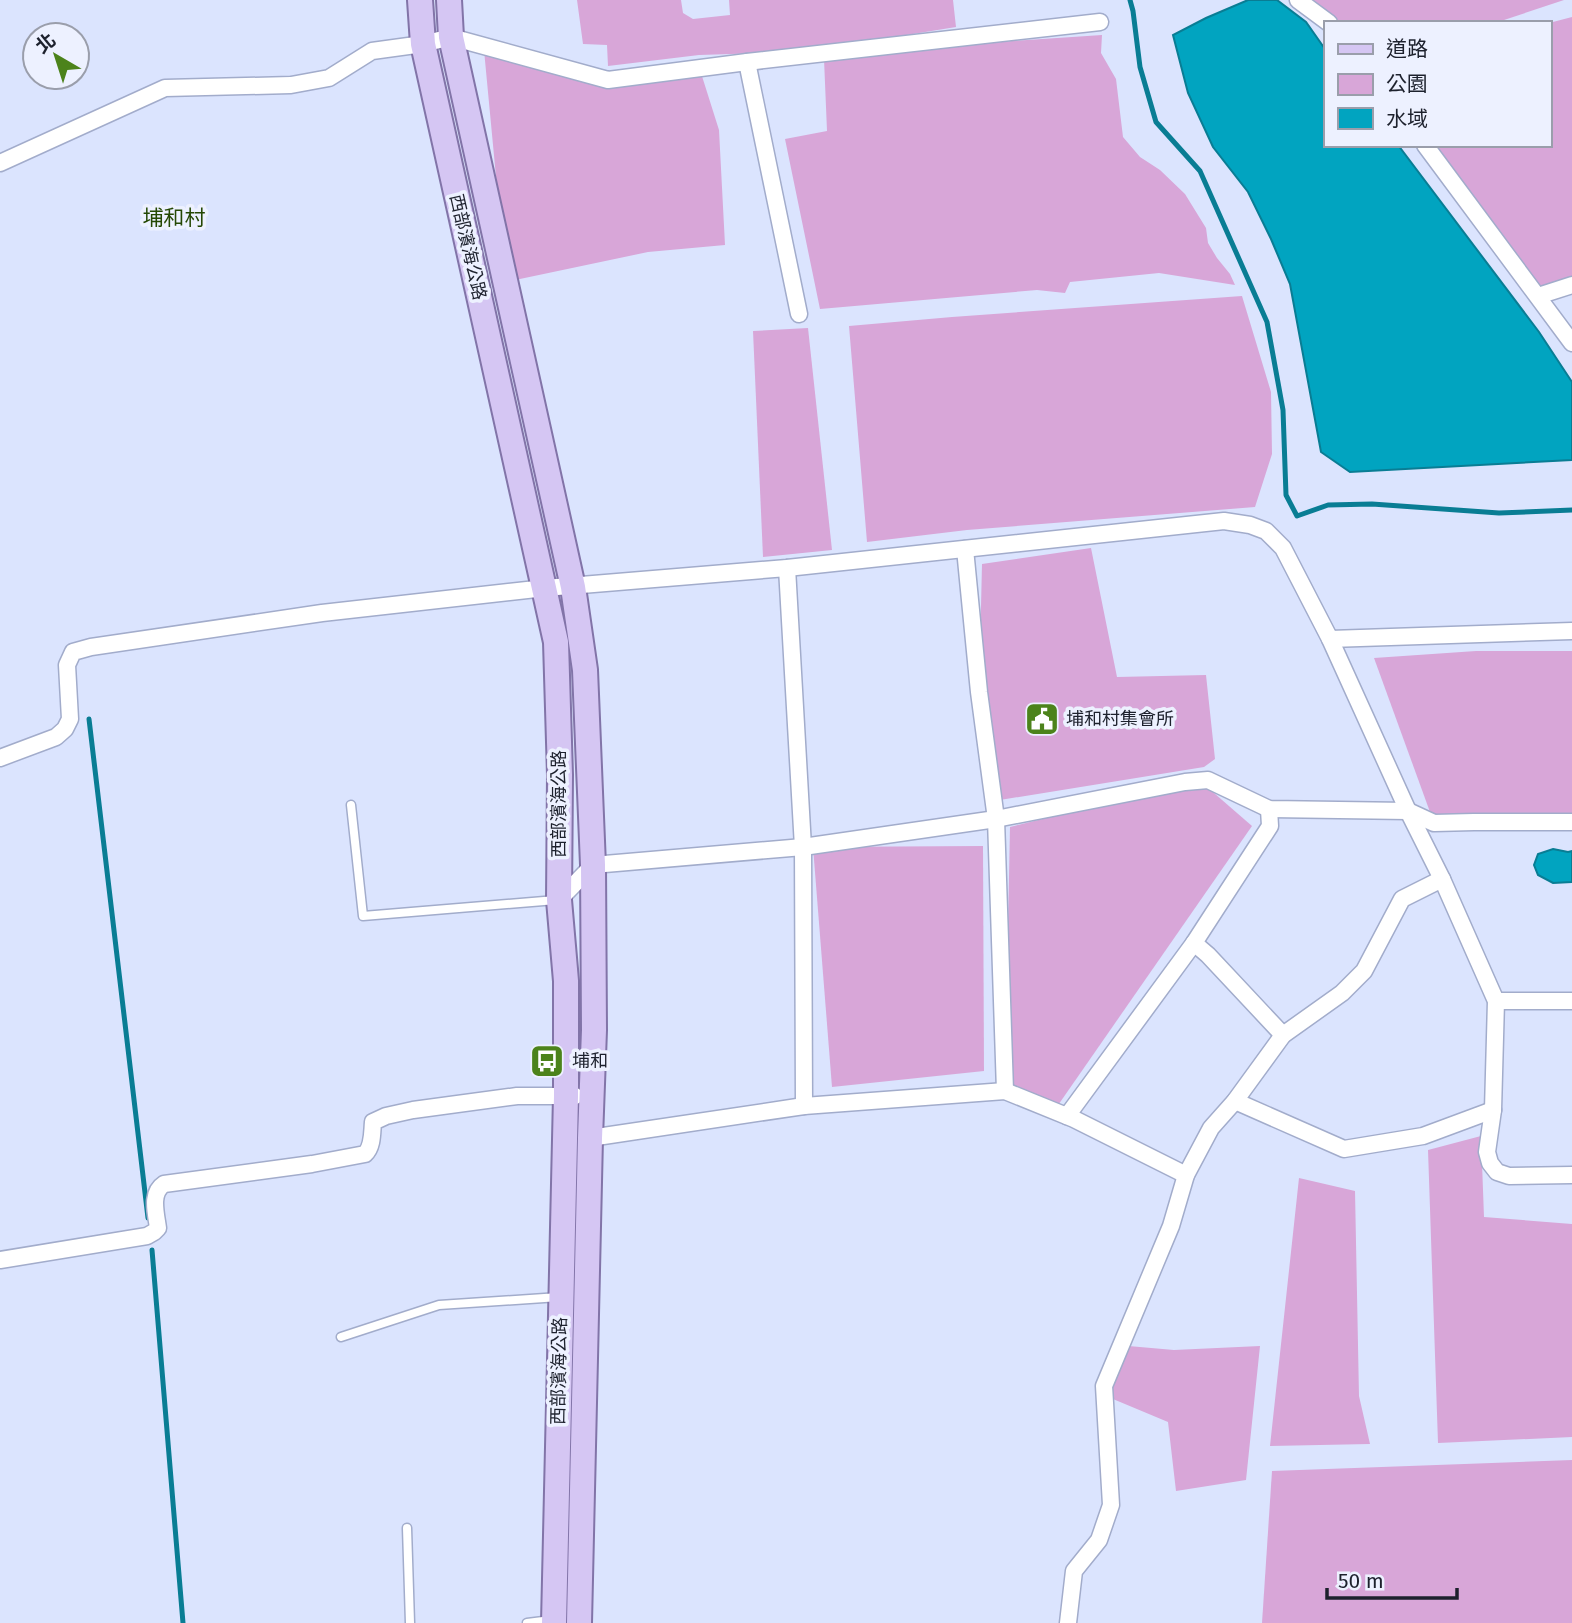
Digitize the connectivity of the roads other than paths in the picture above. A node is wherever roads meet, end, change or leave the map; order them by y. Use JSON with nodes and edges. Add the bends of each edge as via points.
{"nodes":[{"id":1,"x":420,"y":0,"type":"edge"},
{"id":2,"x":449,"y":0,"type":"edge"},
{"id":3,"x":1298,"y":0,"type":"edge"},
{"id":4,"x":1326,"y":21,"type":"edge"},
{"id":5,"x":1100,"y":22,"type":"dead end"},
{"id":6,"x":452,"y":37,"type":"junction"},
{"id":7,"x":423,"y":44,"type":"junction"},
{"id":8,"x":747,"y":62,"type":"junction"},
{"id":9,"x":1426,"y":147,"type":"edge"},
{"id":10,"x":0,"y":163,"type":"edge"},
{"id":11,"x":1572,"y":285,"type":"edge"},
{"id":12,"x":1538,"y":296,"type":"junction"},
{"id":13,"x":799,"y":314,"type":"dead end"},
{"id":14,"x":1572,"y":344,"type":"edge"},
{"id":15,"x":965,"y":549,"type":"junction"},
{"id":16,"x":787,"y":568,"type":"junction"},
{"id":17,"x":573,"y":587,"type":"junction"},
{"id":18,"x":545,"y":588,"type":"junction"},
{"id":19,"x":1572,"y":631,"type":"edge"},
{"id":20,"x":1330,"y":639,"type":"junction"},
{"id":21,"x":0,"y":758,"type":"edge"},
{"id":22,"x":351,"y":805,"type":"dead end"},
{"id":23,"x":1269,"y":809,"type":"junction"},
{"id":24,"x":1408,"y":811,"type":"junction"},
{"id":25,"x":996,"y":819,"type":"junction"},
{"id":26,"x":1572,"y":822,"type":"edge"},
{"id":27,"x":803,"y":847,"type":"junction"},
{"id":28,"x":593,"y":865,"type":"junction"},
{"id":29,"x":1442,"y":879,"type":"junction"},
{"id":30,"x":559,"y":900,"type":"junction"},
{"id":31,"x":1194,"y":943,"type":"junction"},
{"id":32,"x":1496,"y":1001,"type":"junction"},
{"id":33,"x":1572,"y":1001,"type":"edge"},
{"id":34,"x":1283,"y":1035,"type":"junction"},
{"id":35,"x":1005,"y":1091,"type":"junction"},
{"id":36,"x":566,"y":1096,"type":"junction"},
{"id":37,"x":592,"y":1096,"type":"junction"},
{"id":38,"x":1235,"y":1101,"type":"junction"},
{"id":39,"x":804,"y":1106,"type":"junction"},
{"id":40,"x":1493,"y":1110,"type":"junction"},
{"id":41,"x":1067,"y":1116,"type":"junction"},
{"id":42,"x":590,"y":1138,"type":"junction"},
{"id":43,"x":1186,"y":1175,"type":"junction"},
{"id":44,"x":1572,"y":1175,"type":"edge"},
{"id":45,"x":0,"y":1259,"type":"edge"},
{"id":46,"x":586,"y":1296,"type":"junction"},
{"id":47,"x":561,"y":1297,"type":"junction"},
{"id":48,"x":341,"y":1336,"type":"dead end"},
{"id":49,"x":407,"y":1528,"type":"dead end"},
{"id":50,"x":562,"y":1622,"type":"edge"},
{"id":51,"x":410,"y":1623,"type":"edge"},
{"id":52,"x":527,"y":1623,"type":"edge"},
{"id":53,"x":1068,"y":1623,"type":"edge"}],
"edges":[{"from":1,"to":7,"type":"main road","name":"西部濱海公路"},
{"from":2,"to":6,"type":"main road","name":"西部濱海公路"},
{"from":3,"to":4,"type":"street"},
{"from":5,"to":8,"type":"street"},
{"from":6,"to":7,"type":"street"},
{"from":6,"to":8,"type":"street","via":[[608,80]]},
{"from":6,"to":17,"type":"main road","name":"西部濱海公路"},
{"from":7,"to":10,"type":"street","via":[[372,51],[329,78],[291,85],[165,88]]},
{"from":7,"to":18,"type":"main road","name":"西部濱海公路"},
{"from":8,"to":13,"type":"street"},
{"from":9,"to":12,"type":"street"},
{"from":11,"to":12,"type":"street"},
{"from":12,"to":14,"type":"street"},
{"from":15,"to":16,"type":"street"},
{"from":15,"to":20,"type":"street","via":[[1224,521],[1250,525],[1266,531],[1283,548]]},
{"from":15,"to":25,"type":"street"},
{"from":16,"to":17,"type":"street"},
{"from":16,"to":27,"type":"street"},
{"from":17,"to":18,"type":"street"},
{"from":17,"to":28,"type":"main road","name":"西部濱海公路","via":[[586,670]]},
{"from":18,"to":21,"type":"street","via":[[322,613],[73,652],[67,665],[70,719],[65,729],[56,737]]},
{"from":18,"to":30,"type":"main road","name":"西部濱海公路","via":[[556,642]]},
{"from":19,"to":20,"type":"street"},
{"from":20,"to":24,"type":"street"},
{"from":22,"to":30,"type":"lane","via":[[363,916]]},
{"from":23,"to":24,"type":"street"},
{"from":23,"to":25,"type":"street","via":[[1208,780]]},
{"from":23,"to":31,"type":"street","via":[[1270,826]]},
{"from":24,"to":26,"type":"street","via":[[1434,823]]},
{"from":24,"to":29,"type":"street"},
{"from":25,"to":27,"type":"street"},
{"from":25,"to":35,"type":"street"},
{"from":27,"to":28,"type":"street"},
{"from":27,"to":39,"type":"street"},
{"from":28,"to":30,"type":"street"},
{"from":28,"to":37,"type":"main road","name":"西部濱海公路"},
{"from":29,"to":32,"type":"street"},
{"from":29,"to":34,"type":"street","via":[[1402,900],[1364,971],[1342,993]]},
{"from":30,"to":36,"type":"main road","name":"西部濱海公路","via":[[566,981]]},
{"from":31,"to":34,"type":"street"},
{"from":31,"to":41,"type":"street"},
{"from":32,"to":33,"type":"street"},
{"from":32,"to":40,"type":"street"},
{"from":34,"to":38,"type":"street"},
{"from":35,"to":39,"type":"street"},
{"from":35,"to":41,"type":"street"},
{"from":36,"to":37,"type":"street"},
{"from":36,"to":45,"type":"street","via":[[517,1096],[386,1115],[373,1122],[365,1154],[160,1185],[155,1193],[158,1228],[147,1236]]},
{"from":36,"to":47,"type":"main road","name":"西部濱海公路"},
{"from":37,"to":42,"type":"main road","name":"西部濱海公路"},
{"from":38,"to":40,"type":"street","via":[[1344,1149],[1423,1136]]},
{"from":38,"to":43,"type":"street","via":[[1211,1128]]},
{"from":39,"to":42,"type":"street"},
{"from":40,"to":44,"type":"street","via":[[1487,1152],[1497,1172],[1509,1176]]},
{"from":41,"to":43,"type":"street"},
{"from":42,"to":46,"type":"main road","name":"西部濱海公路"},
{"from":43,"to":53,"type":"street","via":[[1171,1226],[1104,1386],[1111,1505],[1099,1540],[1074,1571]]},
{"from":46,"to":47,"type":"lane"},
{"from":46,"to":50,"type":"main road","name":"西部濱海公路"},
{"from":47,"to":48,"type":"lane","via":[[439,1306]]},
{"from":47,"to":50,"type":"main road","name":"西部濱海公路"},
{"from":49,"to":51,"type":"lane"},
{"from":50,"to":52,"type":"lane"}]}
